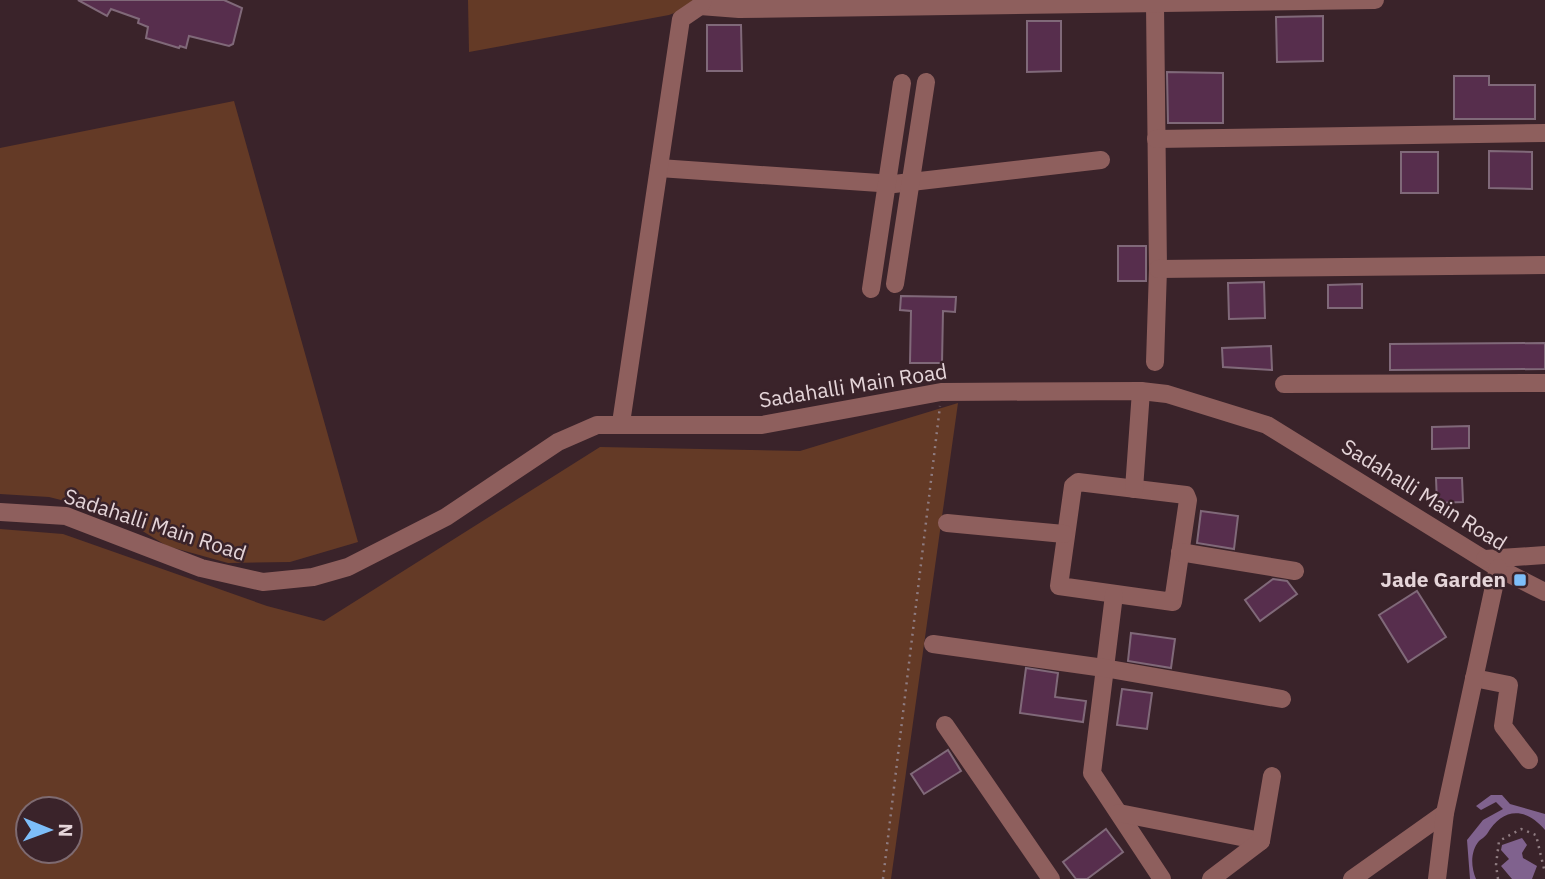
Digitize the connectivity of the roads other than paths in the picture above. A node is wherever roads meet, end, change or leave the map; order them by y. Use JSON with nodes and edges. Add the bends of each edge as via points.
{"nodes":[{"id":1,"x":1375,"y":0,"type":"edge"},
{"id":2,"x":701,"y":3,"type":"edge"},
{"id":3,"x":1155,"y":5,"type":"junction"},
{"id":4,"x":926,"y":82,"type":"dead end"},
{"id":5,"x":902,"y":83,"type":"dead end"},
{"id":6,"x":1545,"y":133,"type":"edge"},
{"id":7,"x":1156,"y":139,"type":"junction"},
{"id":8,"x":1101,"y":160,"type":"dead end"},
{"id":9,"x":659,"y":168,"type":"junction"},
{"id":10,"x":911,"y":182,"type":"junction"},
{"id":11,"x":887,"y":184,"type":"junction"},
{"id":12,"x":1545,"y":265,"type":"edge"},
{"id":13,"x":1158,"y":269,"type":"junction"},
{"id":14,"x":895,"y":284,"type":"dead end"},
{"id":15,"x":871,"y":289,"type":"dead end"},
{"id":16,"x":1155,"y":362,"type":"dead end"},
{"id":17,"x":1545,"y":383,"type":"edge"},
{"id":18,"x":1284,"y":384,"type":"dead end"},
{"id":19,"x":1141,"y":391,"type":"junction"},
{"id":20,"x":621,"y":423,"type":"junction"},
{"id":21,"x":1134,"y":489,"type":"junction"},
{"id":22,"x":0,"y":512,"type":"edge"},
{"id":23,"x":947,"y":523,"type":"dead end"},
{"id":24,"x":1064,"y":534,"type":"junction"},
{"id":25,"x":1180,"y":552,"type":"junction"},
{"id":26,"x":1545,"y":555,"type":"edge"},
{"id":27,"x":1491,"y":563,"type":"junction"},
{"id":28,"x":1295,"y":571,"type":"dead end"},
{"id":29,"x":1545,"y":592,"type":"edge"},
{"id":30,"x":1114,"y":595,"type":"junction"},
{"id":31,"x":933,"y":644,"type":"dead end"},
{"id":32,"x":1104,"y":668,"type":"junction"},
{"id":33,"x":1474,"y":678,"type":"junction"},
{"id":34,"x":1282,"y":699,"type":"dead end"},
{"id":35,"x":945,"y":725,"type":"dead end"},
{"id":36,"x":1528,"y":760,"type":"dead end"},
{"id":37,"x":1272,"y":776,"type":"dead end"},
{"id":38,"x":1119,"y":813,"type":"junction"},
{"id":39,"x":1445,"y":813,"type":"junction"},
{"id":40,"x":1261,"y":841,"type":"junction"},
{"id":41,"x":1438,"y":878,"type":"edge"},
{"id":42,"x":1051,"y":879,"type":"edge"},
{"id":43,"x":1163,"y":879,"type":"edge"},
{"id":44,"x":1211,"y":879,"type":"edge"},
{"id":45,"x":1352,"y":879,"type":"edge"}],
"edges":[{"from":1,"to":3,"type":"street"},
{"from":2,"to":3,"type":"street","via":[[739,9]]},
{"from":2,"to":9,"type":"street","via":[[681,19]]},
{"from":3,"to":7,"type":"street"},
{"from":4,"to":10,"type":"street"},
{"from":5,"to":11,"type":"street"},
{"from":6,"to":7,"type":"street"},
{"from":7,"to":13,"type":"street"},
{"from":8,"to":10,"type":"street"},
{"from":9,"to":11,"type":"street"},
{"from":9,"to":20,"type":"street"},
{"from":10,"to":11,"type":"street"},
{"from":10,"to":14,"type":"street"},
{"from":11,"to":15,"type":"street"},
{"from":12,"to":13,"type":"street"},
{"from":13,"to":16,"type":"street"},
{"from":17,"to":18,"type":"street"},
{"from":19,"to":20,"type":"street","name":"Sadahalli Main Road","via":[[941,392],[761,425]]},
{"from":19,"to":21,"type":"street"},
{"from":19,"to":27,"type":"street","name":"Sadahalli Main Road","via":[[1167,394],[1267,425]]},
{"from":20,"to":22,"type":"street","name":"Sadahalli Main Road","via":[[571,434],[446,517],[348,567],[313,577],[263,582],[201,568],[66,516]]},
{"from":21,"to":24,"type":"street","via":[[1074,483]]},
{"from":21,"to":25,"type":"street","via":[[1187,498]]},
{"from":23,"to":24,"type":"street"},
{"from":24,"to":30,"type":"street","via":[[1059,586]]},
{"from":25,"to":28,"type":"street"},
{"from":25,"to":30,"type":"street","via":[[1173,602]]},
{"from":26,"to":27,"type":"street"},
{"from":27,"to":29,"type":"street","name":"Sadahalli Main Road"},
{"from":27,"to":33,"type":"street"},
{"from":30,"to":32,"type":"street"},
{"from":31,"to":32,"type":"street"},
{"from":32,"to":34,"type":"street"},
{"from":32,"to":38,"type":"street","via":[[1092,773]]},
{"from":33,"to":36,"type":"street","via":[[1509,685],[1503,726]]},
{"from":33,"to":39,"type":"street"},
{"from":35,"to":42,"type":"street"},
{"from":37,"to":40,"type":"street"},
{"from":38,"to":40,"type":"street"},
{"from":38,"to":43,"type":"street"},
{"from":39,"to":41,"type":"street"},
{"from":39,"to":45,"type":"street"},
{"from":40,"to":44,"type":"street"}]}
